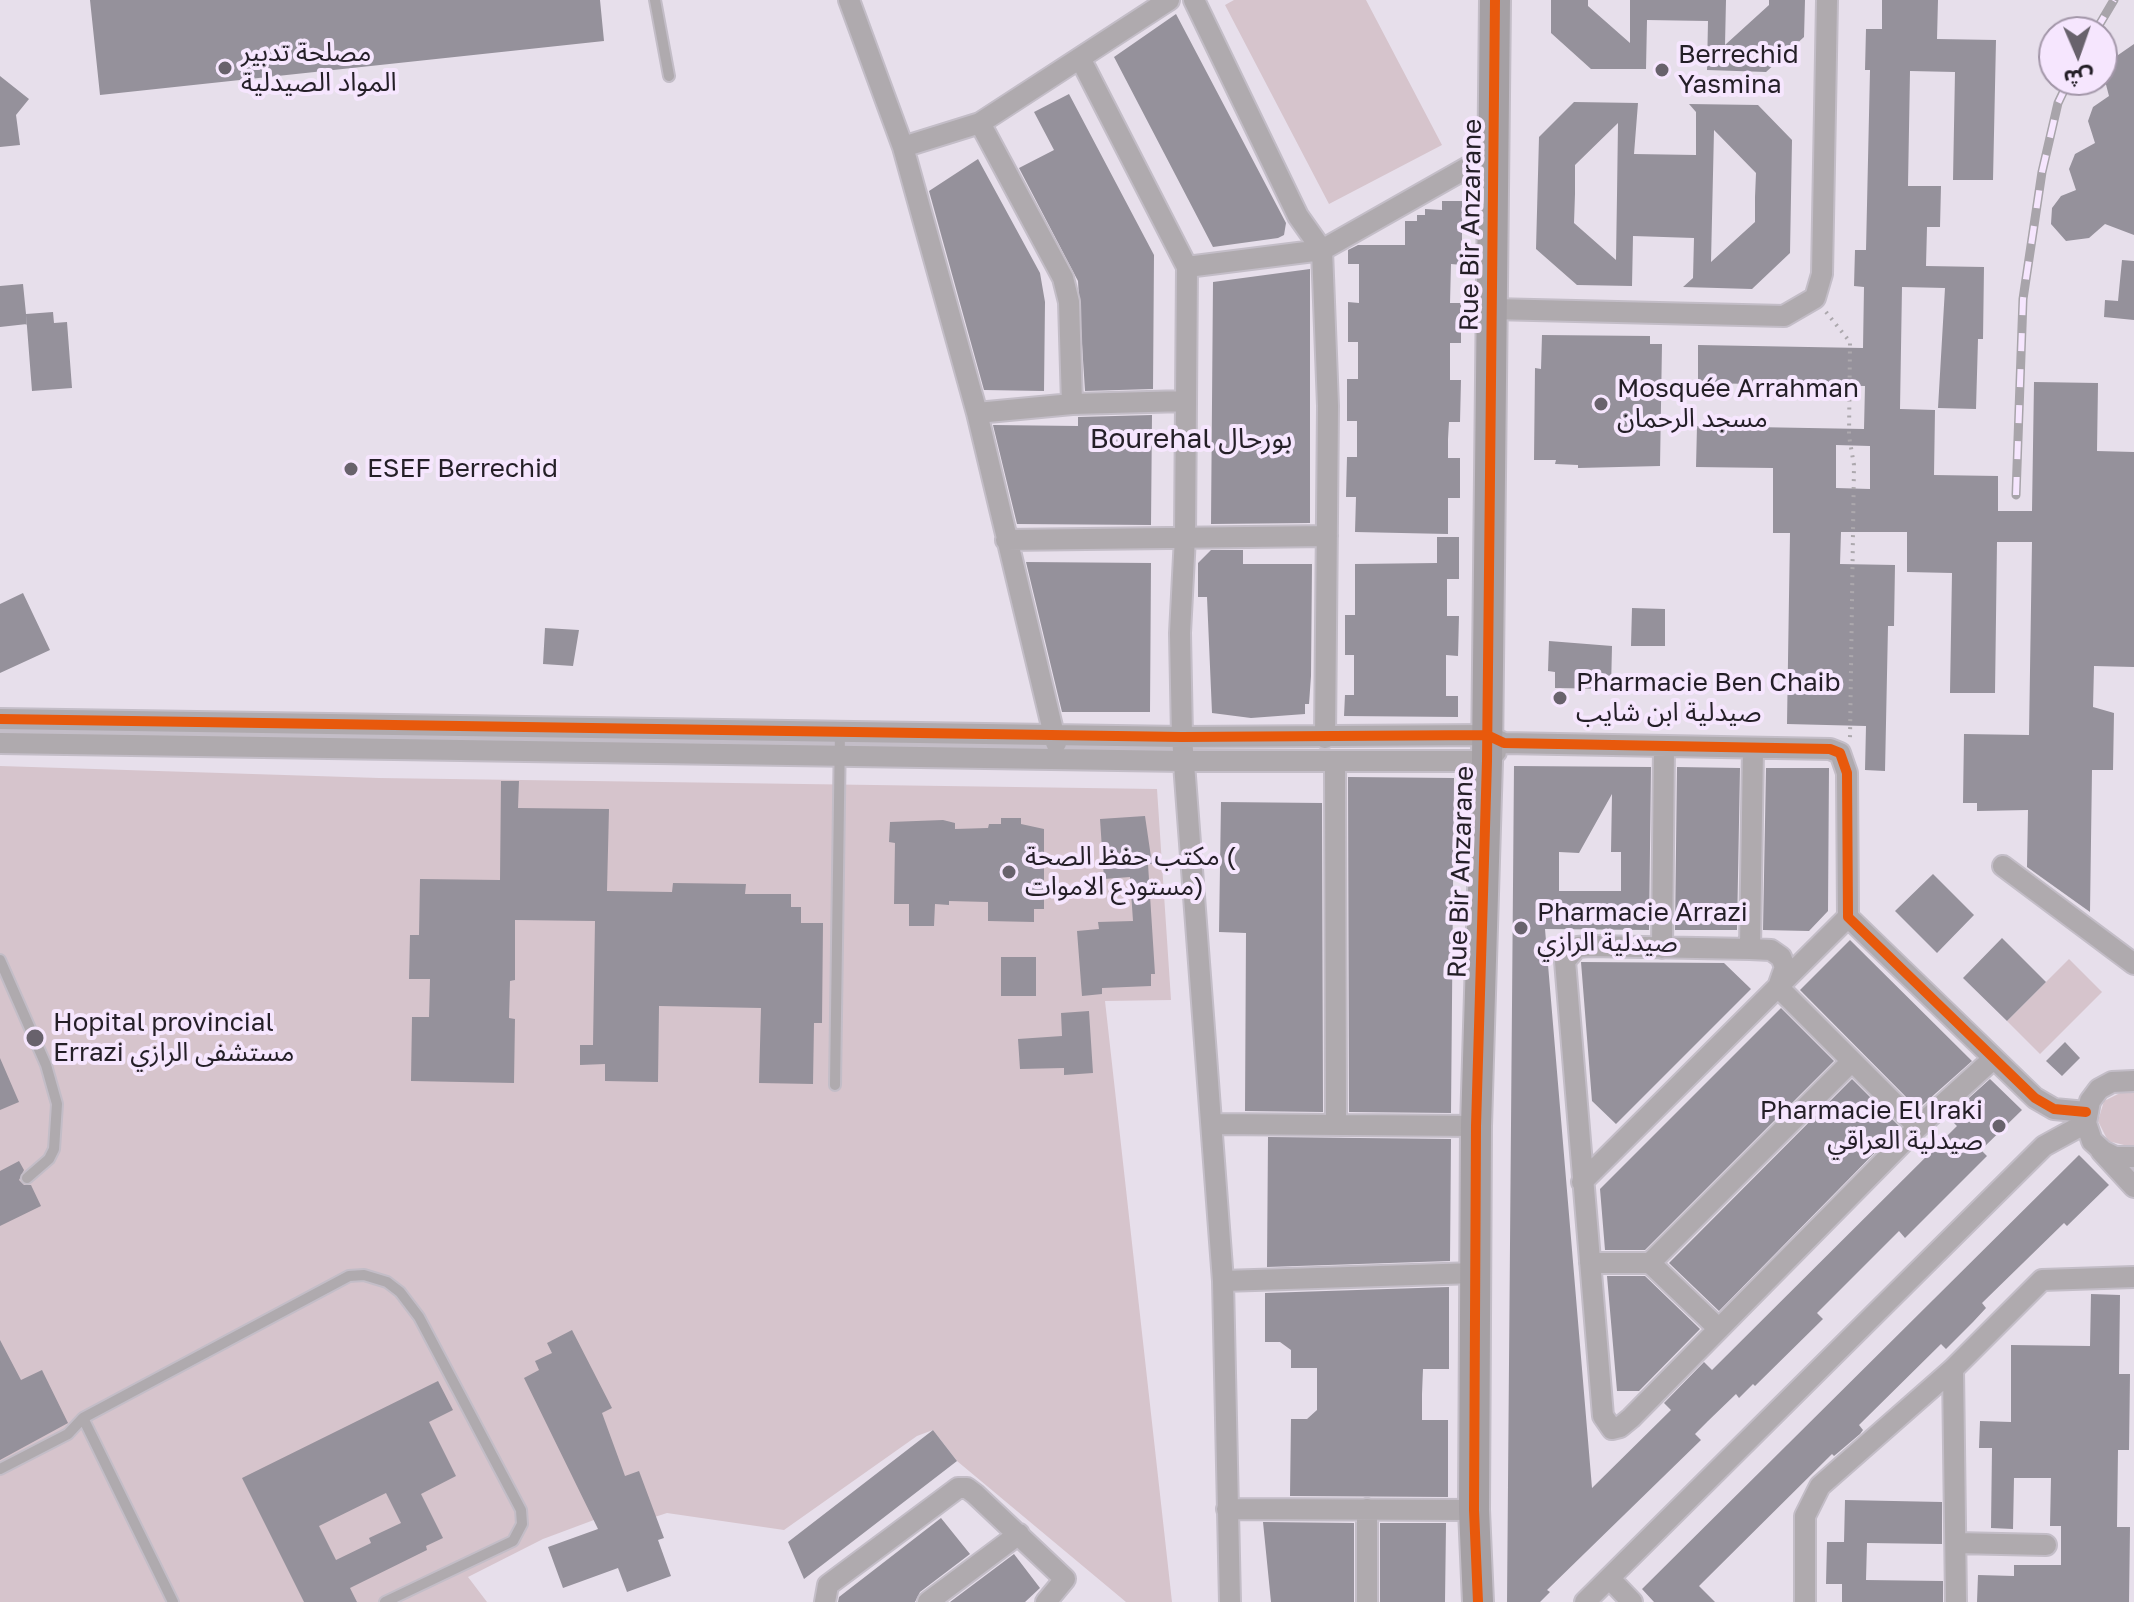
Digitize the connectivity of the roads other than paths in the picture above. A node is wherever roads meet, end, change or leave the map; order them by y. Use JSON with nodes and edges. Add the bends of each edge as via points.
{"nodes":[{"id":1,"x":655,"y":0,"type":"edge"},
{"id":2,"x":849,"y":0,"type":"edge"},
{"id":3,"x":1169,"y":0,"type":"edge"},
{"id":4,"x":1194,"y":0,"type":"edge"},
{"id":5,"x":1495,"y":0,"type":"edge"},
{"id":6,"x":1827,"y":0,"type":"edge"},
{"id":7,"x":1080,"y":58,"type":"junction"},
{"id":8,"x":669,"y":76,"type":"dead end"},
{"id":9,"x":980,"y":123,"type":"junction"},
{"id":10,"x":903,"y":147,"type":"junction"},
{"id":11,"x":1493,"y":153,"type":"junction"},
{"id":12,"x":1322,"y":250,"type":"junction"},
{"id":13,"x":1187,"y":267,"type":"junction"},
{"id":14,"x":1492,"y":309,"type":"junction"},
{"id":15,"x":1186,"y":401,"type":"junction"},
{"id":16,"x":1072,"y":404,"type":"junction"},
{"id":17,"x":977,"y":413,"type":"junction"},
{"id":18,"x":1327,"y":536,"type":"junction"},
{"id":19,"x":1185,"y":537,"type":"junction"},
{"id":20,"x":1006,"y":540,"type":"junction"},
{"id":21,"x":0,"y":719,"type":"edge"},
{"id":22,"x":611,"y":728,"type":"junction"},
{"id":23,"x":840,"y":731,"type":"junction"},
{"id":24,"x":1054,"y":733,"type":"junction"},
{"id":25,"x":1182,"y":737,"type":"junction"},
{"id":26,"x":1325,"y":738,"type":"junction"},
{"id":27,"x":0,"y":743,"type":"edge"},
{"id":28,"x":1664,"y":746,"type":"junction"},
{"id":29,"x":1492,"y":747,"type":"junction"},
{"id":30,"x":1753,"y":748,"type":"junction"},
{"id":31,"x":611,"y":752,"type":"junction"},
{"id":32,"x":839,"y":756,"type":"junction"},
{"id":33,"x":1060,"y":759,"type":"junction"},
{"id":34,"x":1183,"y":761,"type":"junction"},
{"id":35,"x":1335,"y":761,"type":"junction"},
{"id":36,"x":2003,"y":866,"type":"dead end"},
{"id":37,"x":1848,"y":917,"type":"junction"},
{"id":38,"x":1662,"y":948,"type":"junction"},
{"id":39,"x":1750,"y":949,"type":"junction"},
{"id":40,"x":0,"y":960,"type":"edge"},
{"id":41,"x":2134,"y":964,"type":"edge"},
{"id":42,"x":1778,"y":987,"type":"junction"},
{"id":43,"x":1993,"y":1059,"type":"junction"},
{"id":44,"x":1851,"y":1062,"type":"junction"},
{"id":45,"x":2134,"y":1081,"type":"edge"},
{"id":46,"x":835,"y":1085,"type":"dead end"},
{"id":47,"x":2086,"y":1117,"type":"junction"},
{"id":48,"x":1212,"y":1124,"type":"junction"},
{"id":49,"x":1336,"y":1125,"type":"junction"},
{"id":50,"x":1476,"y":1126,"type":"junction"},
{"id":51,"x":1918,"y":1127,"type":"junction"},
{"id":52,"x":2099,"y":1148,"type":"junction"},
{"id":53,"x":2134,"y":1157,"type":"edge"},
{"id":54,"x":27,"y":1178,"type":"dead end"},
{"id":55,"x":1582,"y":1182,"type":"junction"},
{"id":56,"x":2134,"y":1187,"type":"edge"},
{"id":57,"x":1590,"y":1263,"type":"junction"},
{"id":58,"x":1650,"y":1263,"type":"junction"},
{"id":59,"x":1475,"y":1273,"type":"junction"},
{"id":60,"x":2134,"y":1277,"type":"edge"},
{"id":61,"x":1223,"y":1281,"type":"junction"},
{"id":62,"x":1718,"y":1328,"type":"junction"},
{"id":63,"x":1953,"y":1369,"type":"junction"},
{"id":64,"x":83,"y":1418,"type":"junction"},
{"id":65,"x":0,"y":1469,"type":"edge"},
{"id":66,"x":1227,"y":1509,"type":"junction"},
{"id":67,"x":1367,"y":1509,"type":"junction"},
{"id":68,"x":1474,"y":1510,"type":"junction"},
{"id":69,"x":1019,"y":1534,"type":"junction"},
{"id":70,"x":1956,"y":1543,"type":"junction"},
{"id":71,"x":2046,"y":1545,"type":"dead end"},
{"id":72,"x":1611,"y":1580,"type":"junction"},
{"id":73,"x":1051,"y":1600,"type":"edge"},
{"id":74,"x":173,"y":1602,"type":"edge"},
{"id":75,"x":385,"y":1602,"type":"edge"},
{"id":76,"x":825,"y":1602,"type":"edge"},
{"id":77,"x":928,"y":1602,"type":"edge"},
{"id":78,"x":1230,"y":1602,"type":"edge"},
{"id":79,"x":1367,"y":1602,"type":"edge"},
{"id":80,"x":1478,"y":1602,"type":"edge"},
{"id":81,"x":1585,"y":1602,"type":"edge"},
{"id":82,"x":1632,"y":1602,"type":"edge"},
{"id":83,"x":1805,"y":1602,"type":"edge"},
{"id":84,"x":1956,"y":1602,"type":"edge"}],
"edges":[{"from":1,"to":8,"type":"lane"},
{"from":2,"to":10,"type":"street"},
{"from":3,"to":7,"type":"street"},
{"from":4,"to":12,"type":"street","via":[[1298,216]]},
{"from":5,"to":11,"type":"street","name":"Rue Bir Anzarane"},
{"from":6,"to":14,"type":"street","via":[[1822,274],[1815,298],[1784,316]]},
{"from":7,"to":9,"type":"street"},
{"from":7,"to":13,"type":"street"},
{"from":9,"to":10,"type":"street"},
{"from":9,"to":16,"type":"street","via":[[1063,278],[1069,302]]},
{"from":10,"to":17,"type":"street"},
{"from":11,"to":12,"type":"street"},
{"from":11,"to":14,"type":"street","name":"Rue Bir Anzarane"},
{"from":12,"to":13,"type":"street"},
{"from":12,"to":18,"type":"street"},
{"from":13,"to":15,"type":"street"},
{"from":14,"to":29,"type":"street","name":"Rue Bir Anzarane"},
{"from":15,"to":16,"type":"street"},
{"from":15,"to":19,"type":"street"},
{"from":16,"to":17,"type":"street"},
{"from":17,"to":20,"type":"street"},
{"from":18,"to":19,"type":"street"},
{"from":18,"to":26,"type":"street"},
{"from":19,"to":20,"type":"street"},
{"from":19,"to":25,"type":"street"},
{"from":20,"to":24,"type":"street"},
{"from":21,"to":22,"type":"street"},
{"from":22,"to":23,"type":"street"},
{"from":22,"to":31,"type":"street"},
{"from":23,"to":24,"type":"street"},
{"from":23,"to":32,"type":"lane"},
{"from":24,"to":25,"type":"street"},
{"from":24,"to":33,"type":"street"},
{"from":25,"to":26,"type":"street"},
{"from":25,"to":34,"type":"street"},
{"from":26,"to":29,"type":"street"},
{"from":27,"to":31,"type":"street"},
{"from":28,"to":29,"type":"street"},
{"from":28,"to":30,"type":"street"},
{"from":28,"to":38,"type":"street"},
{"from":29,"to":35,"type":"street"},
{"from":29,"to":50,"type":"street","name":"Rue Bir Anzarane"},
{"from":30,"to":37,"type":"street","via":[[1840,753],[1847,773]]},
{"from":30,"to":39,"type":"street"},
{"from":31,"to":32,"type":"street"},
{"from":32,"to":33,"type":"street"},
{"from":32,"to":46,"type":"lane"},
{"from":33,"to":34,"type":"street"},
{"from":34,"to":35,"type":"street"},
{"from":34,"to":48,"type":"street"},
{"from":35,"to":49,"type":"street"},
{"from":36,"to":41,"type":"street"},
{"from":37,"to":42,"type":"street"},
{"from":37,"to":43,"type":"street"},
{"from":38,"to":39,"type":"street"},
{"from":38,"to":55,"type":"street","via":[[1577,947],[1565,961]]},
{"from":39,"to":42,"type":"street","via":[[1771,950],[1781,957],[1785,967]]},
{"from":40,"to":54,"type":"lane","via":[[46,1065],[57,1104],[54,1149]]},
{"from":42,"to":44,"type":"street"},
{"from":42,"to":55,"type":"street"},
{"from":43,"to":47,"type":"street","via":[[2035,1098]]},
{"from":43,"to":51,"type":"street"},
{"from":44,"to":51,"type":"street"},
{"from":44,"to":58,"type":"street"},
{"from":45,"to":47,"type":"street","via":[[2104,1085],[2090,1101]]},
{"from":47,"to":52,"type":"street"},
{"from":47,"to":72,"type":"street","via":[[2044,1146]]},
{"from":48,"to":49,"type":"street"},
{"from":48,"to":61,"type":"street"},
{"from":49,"to":50,"type":"street"},
{"from":50,"to":59,"type":"street","name":"Rue Bir Anzarane"},
{"from":51,"to":62,"type":"street"},
{"from":52,"to":53,"type":"street","via":[[2115,1157]]},
{"from":52,"to":56,"type":"street"},
{"from":55,"to":57,"type":"street"},
{"from":57,"to":58,"type":"street"},
{"from":57,"to":62,"type":"street","via":[[1603,1416],[1612,1429],[1631,1418]]},
{"from":58,"to":62,"type":"street"},
{"from":59,"to":61,"type":"street"},
{"from":59,"to":68,"type":"street","name":"Rue Bir Anzarane"},
{"from":60,"to":63,"type":"street","via":[[2042,1280]]},
{"from":61,"to":66,"type":"street"},
{"from":63,"to":70,"type":"street"},
{"from":63,"to":83,"type":"street","via":[[1815,1493],[1805,1516]]},
{"from":64,"to":65,"type":"lane","via":[[68,1434]]},
{"from":64,"to":74,"type":"lane"},
{"from":64,"to":75,"type":"lane","via":[[349,1276],[387,1282],[419,1317],[515,1498],[522,1524],[513,1541]]},
{"from":66,"to":67,"type":"street"},
{"from":66,"to":78,"type":"street"},
{"from":67,"to":68,"type":"street"},
{"from":67,"to":79,"type":"street"},
{"from":68,"to":80,"type":"street","name":"Rue Bir Anzarane"},
{"from":69,"to":73,"type":"street","via":[[1065,1579]]},
{"from":69,"to":76,"type":"street","via":[[967,1488],[947,1493],[828,1585]]},
{"from":69,"to":77,"type":"street"},
{"from":70,"to":71,"type":"street"},
{"from":70,"to":84,"type":"street"},
{"from":72,"to":81,"type":"street"},
{"from":72,"to":82,"type":"street"}]}
